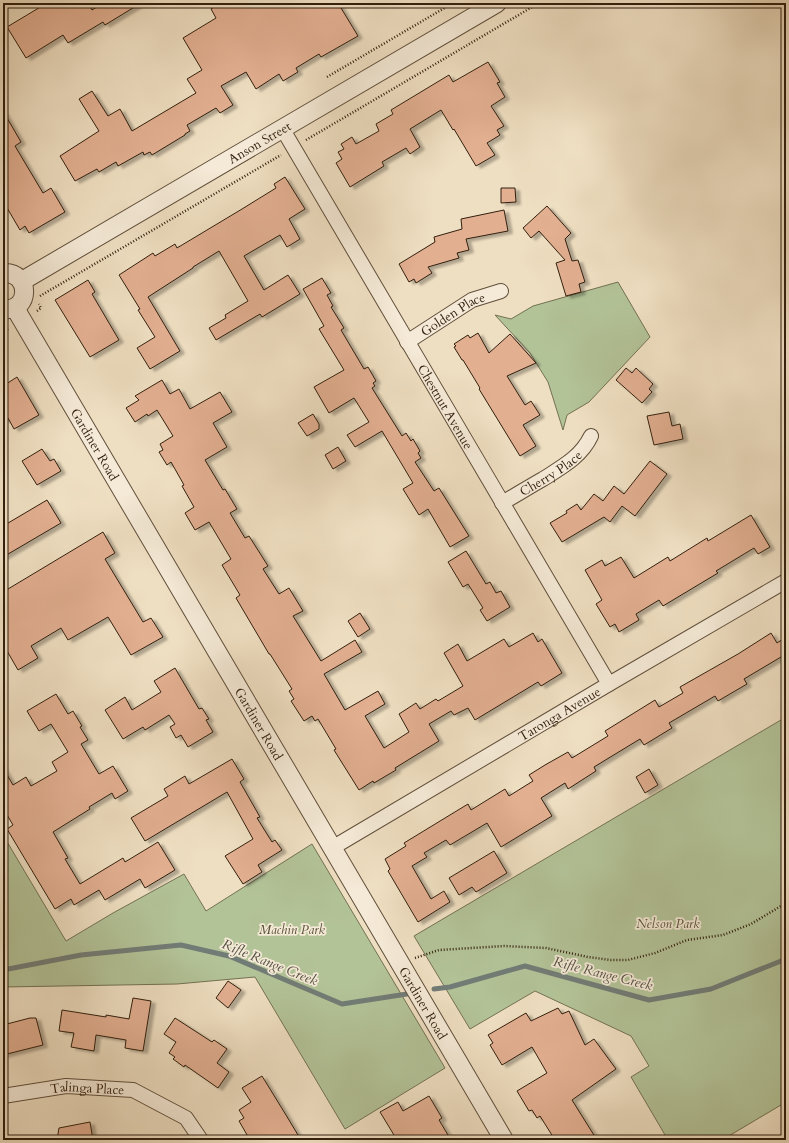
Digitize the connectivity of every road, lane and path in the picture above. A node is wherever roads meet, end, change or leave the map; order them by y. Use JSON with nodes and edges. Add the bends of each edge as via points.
{"nodes":[{"id":1,"x":453,"y":3,"type":"edge"},
{"id":2,"x":497,"y":3,"type":"edge"},
{"id":3,"x":538,"y":3,"type":"edge"},
{"id":4,"x":327,"y":77,"type":"dead end"},
{"id":5,"x":282,"y":128,"type":"junction"},
{"id":6,"x":294,"y":148,"type":"junction"},
{"id":7,"x":3,"y":273,"type":"edge"},
{"id":8,"x":22,"y":281,"type":"junction"},
{"id":9,"x":501,"y":291,"type":"dead end"},
{"id":10,"x":14,"y":312,"type":"edge"},
{"id":11,"x":3,"y":329,"type":"edge"},
{"id":12,"x":407,"y":342,"type":"junction"},
{"id":13,"x":592,"y":436,"type":"dead end"},
{"id":14,"x":502,"y":503,"type":"junction"},
{"id":15,"x":786,"y":581,"type":"edge"},
{"id":16,"x":609,"y":684,"type":"junction"},
{"id":17,"x":332,"y":848,"type":"junction"},
{"id":18,"x":786,"y":904,"type":"edge"},
{"id":19,"x":400,"y":963,"type":"junction"},
{"id":20,"x":3,"y":1096,"type":"edge"},
{"id":21,"x":201,"y":1140,"type":"edge"},
{"id":22,"x":504,"y":1140,"type":"edge"}],
"edges":[{"from":1,"to":4,"type":"path"},
{"from":2,"to":5,"type":"street","name":"Anson Street"},
{"from":3,"to":6,"type":"path"},
{"from":5,"to":6,"type":"street","name":"Chestnut Avenue"},
{"from":5,"to":8,"type":"street","name":"Anson Street"},
{"from":6,"to":10,"type":"path","via":[[36,299],[41,308]]},
{"from":6,"to":12,"type":"street","name":"Chestnut Avenue"},
{"from":7,"to":8,"type":"street","via":[[10,273]]},
{"from":8,"to":10,"type":"street","via":[[25,288],[24,296]]},
{"from":9,"to":12,"type":"street","name":"Golden Place","via":[[472,300]]},
{"from":10,"to":11,"type":"path","via":[[5,331]]},
{"from":10,"to":17,"type":"street","name":"Gardiner Road"},
{"from":12,"to":14,"type":"street","name":"Chestnut Avenue"},
{"from":13,"to":14,"type":"street","name":"Cherry Place","via":[[587,446],[566,465]]},
{"from":14,"to":16,"type":"street","name":"Chestnut Avenue"},
{"from":15,"to":16,"type":"street","name":"Taronga Avenue"},
{"from":16,"to":17,"type":"street","name":"Taronga Avenue"},
{"from":17,"to":19,"type":"street","name":"Gardiner Road"},
{"from":18,"to":19,"type":"path","via":[[751,924],[723,935],[687,940],[656,953],[628,960],[588,957],[546,948],[504,946],[439,950]]},
{"from":19,"to":22,"type":"street","name":"Gardiner Road"},
{"from":20,"to":21,"type":"street","name":"Talinga Place","via":[[66,1086],[133,1090],[186,1118]]}]}
